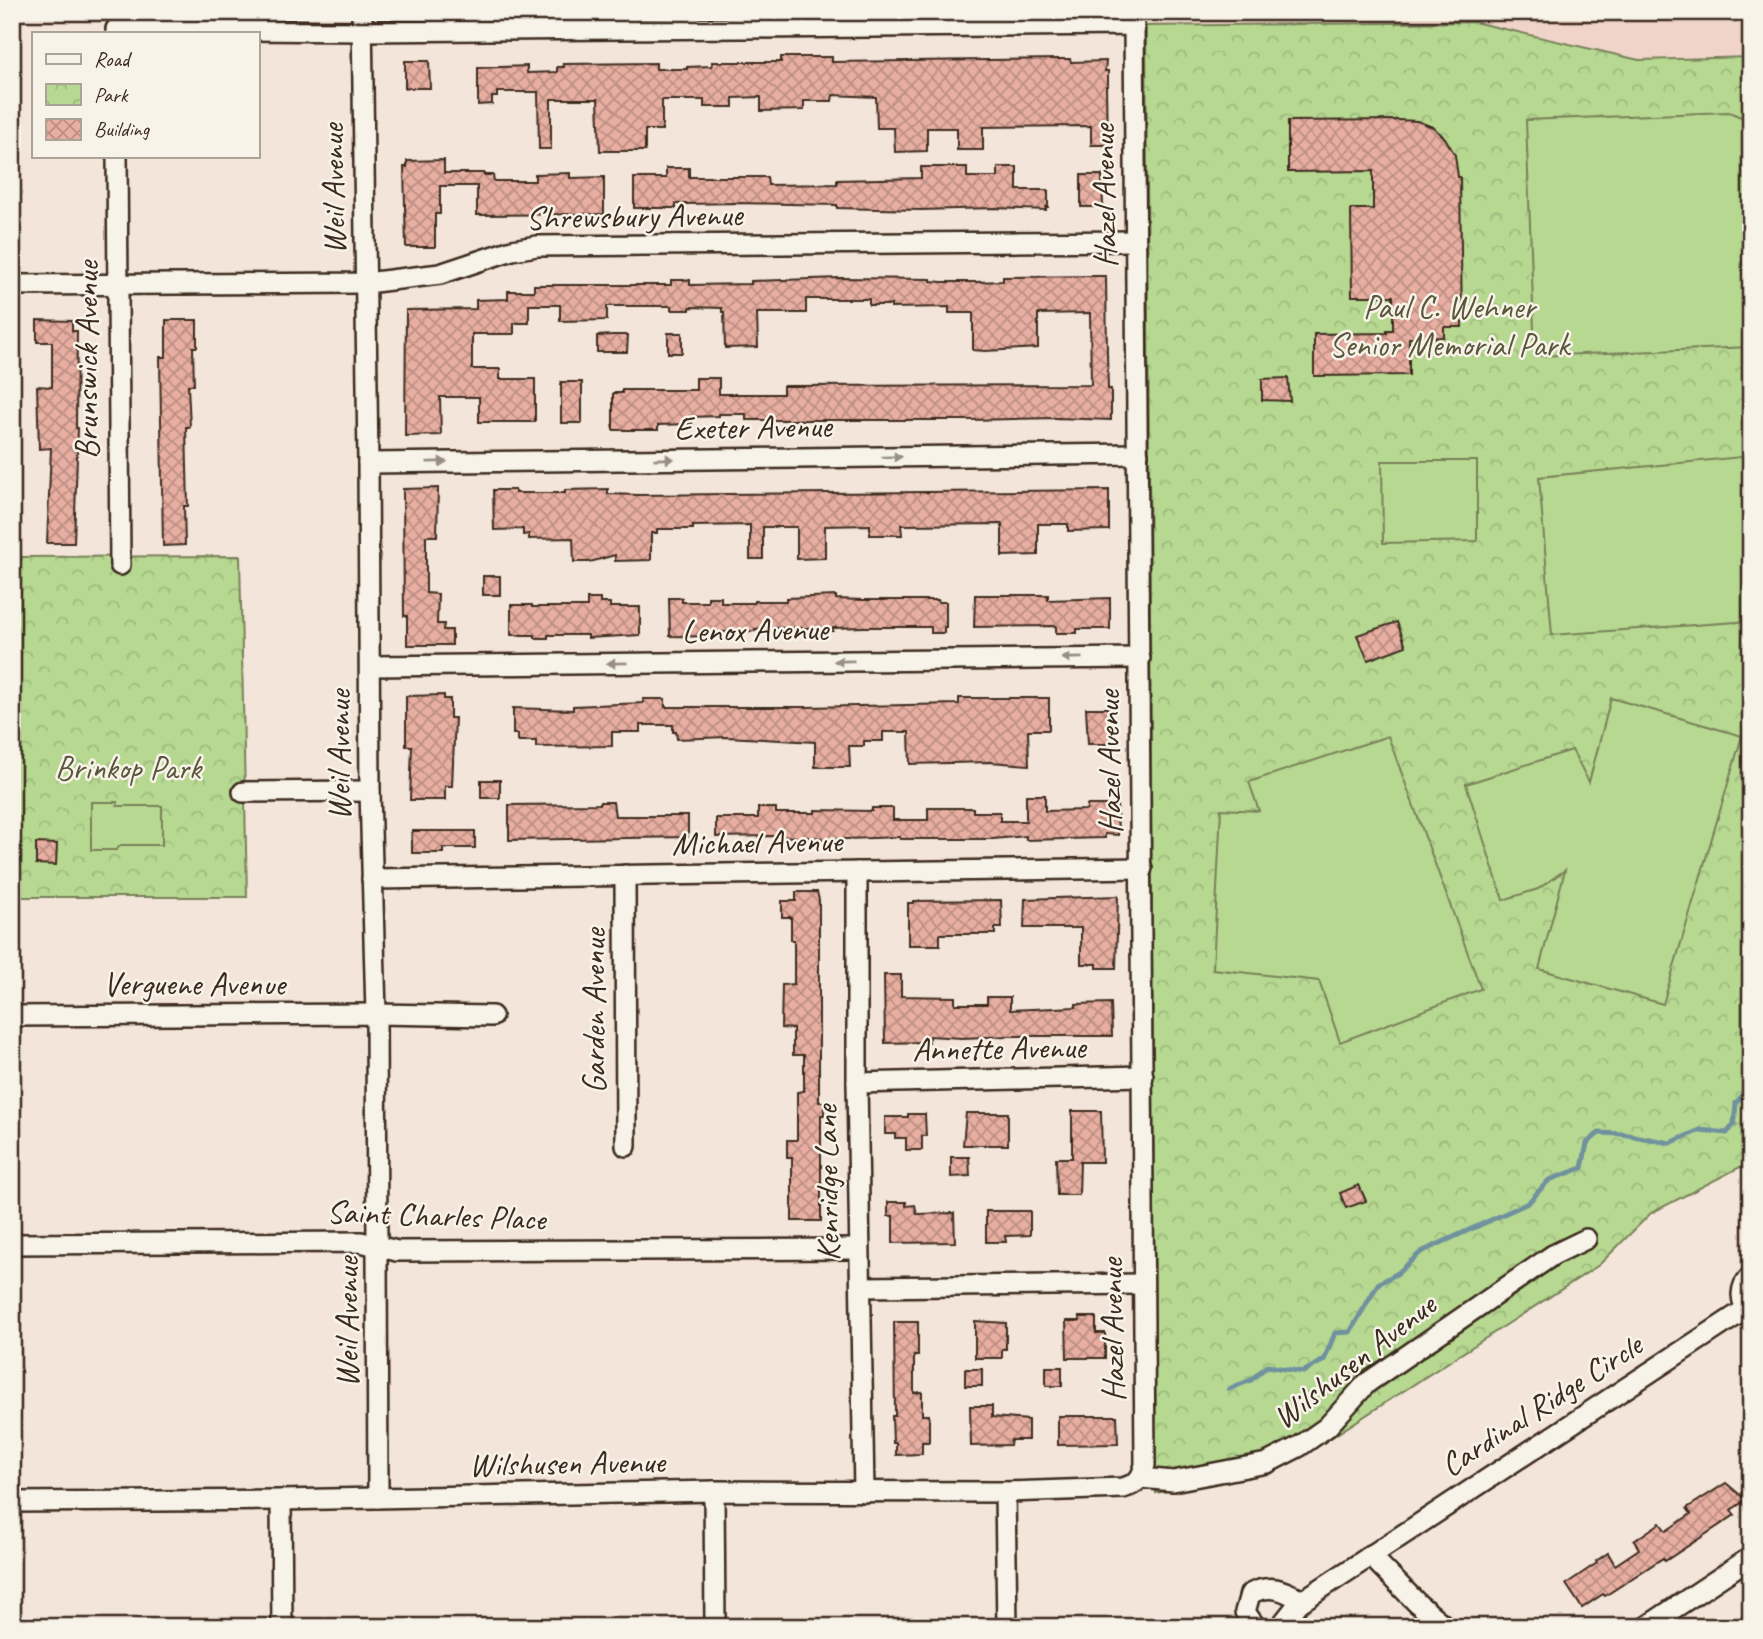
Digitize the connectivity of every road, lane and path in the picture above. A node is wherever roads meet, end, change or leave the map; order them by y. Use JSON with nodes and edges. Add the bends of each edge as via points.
{"nodes":[{"id":1,"x":362,"y":22,"type":"edge"},
{"id":2,"x":116,"y":25,"type":"edge"},
{"id":3,"x":117,"y":158,"type":"edge"},
{"id":4,"x":1136,"y":241,"type":"junction"},
{"id":5,"x":366,"y":283,"type":"junction"},
{"id":6,"x":12,"y":285,"type":"edge"},
{"id":7,"x":119,"y":286,"type":"junction"},
{"id":8,"x":1138,"y":453,"type":"junction"},
{"id":9,"x":368,"y":463,"type":"junction"},
{"id":10,"x":120,"y":565,"type":"dead end"},
{"id":11,"x":1140,"y":658,"type":"junction"},
{"id":12,"x":370,"y":666,"type":"junction"},
{"id":13,"x":370,"y":791,"type":"junction"},
{"id":14,"x":243,"y":792,"type":"dead end"},
{"id":15,"x":1142,"y":868,"type":"junction"},
{"id":16,"x":857,"y":872,"type":"junction"},
{"id":17,"x":625,"y":875,"type":"junction"},
{"id":18,"x":372,"y":879,"type":"junction"},
{"id":19,"x":376,"y":1014,"type":"junction"},
{"id":20,"x":12,"y":1016,"type":"edge"},
{"id":21,"x":492,"y":1016,"type":"dead end"},
{"id":22,"x":1143,"y":1076,"type":"junction"},
{"id":23,"x":857,"y":1083,"type":"junction"},
{"id":24,"x":626,"y":1146,"type":"dead end"},
{"id":25,"x":1586,"y":1239,"type":"dead end"},
{"id":26,"x":12,"y":1244,"type":"edge"},
{"id":27,"x":378,"y":1246,"type":"junction"},
{"id":28,"x":859,"y":1249,"type":"junction"},
{"id":29,"x":1751,"y":1276,"type":"edge"},
{"id":30,"x":1142,"y":1284,"type":"junction"},
{"id":31,"x":861,"y":1287,"type":"junction"},
{"id":32,"x":1749,"y":1311,"type":"edge"},
{"id":33,"x":1141,"y":1478,"type":"junction"},
{"id":34,"x":714,"y":1491,"type":"junction"},
{"id":35,"x":864,"y":1492,"type":"junction"},
{"id":36,"x":1005,"y":1492,"type":"junction"},
{"id":37,"x":379,"y":1498,"type":"junction"},
{"id":38,"x":281,"y":1500,"type":"junction"},
{"id":39,"x":12,"y":1502,"type":"edge"},
{"id":40,"x":1370,"y":1555,"type":"junction"},
{"id":41,"x":1751,"y":1557,"type":"edge"},
{"id":42,"x":1302,"y":1601,"type":"junction"},
{"id":43,"x":282,"y":1627,"type":"edge"},
{"id":44,"x":715,"y":1627,"type":"edge"},
{"id":45,"x":1007,"y":1627,"type":"edge"},
{"id":46,"x":1256,"y":1627,"type":"edge"},
{"id":47,"x":1280,"y":1627,"type":"edge"},
{"id":48,"x":1446,"y":1627,"type":"edge"},
{"id":49,"x":1647,"y":1627,"type":"edge"}],
"edges":[{"from":1,"to":2,"type":"street"},
{"from":1,"to":4,"type":"street","name":"Hazel Avenue","via":[[1134,24]]},
{"from":1,"to":5,"type":"street","name":"Weil Avenue"},
{"from":3,"to":7,"type":"street","name":"Brunswick Avenue"},
{"from":4,"to":5,"type":"street","name":"Shrewsbury Avenue","via":[[537,246],[439,274]]},
{"from":4,"to":8,"type":"street","name":"Hazel Avenue"},
{"from":5,"to":7,"type":"street","name":"Shrewsbury Avenue"},
{"from":5,"to":9,"type":"street","name":"Weil Avenue"},
{"from":6,"to":7,"type":"street","name":"Shrewsbury Avenue"},
{"from":7,"to":10,"type":"street","name":"Brunswick Avenue"},
{"from":9,"to":8,"type":"street","name":"Exeter Avenue","one_way":true},
{"from":8,"to":11,"type":"street","name":"Hazel Avenue"},
{"from":9,"to":12,"type":"street","name":"Weil Avenue"},
{"from":11,"to":12,"type":"street","name":"Lenox Avenue","one_way":true},
{"from":11,"to":15,"type":"street","name":"Hazel Avenue"},
{"from":12,"to":13,"type":"street","name":"Weil Avenue"},
{"from":13,"to":14,"type":"street"},
{"from":13,"to":18,"type":"street","name":"Weil Avenue"},
{"from":15,"to":16,"type":"street","name":"Michael Avenue"},
{"from":15,"to":22,"type":"street","name":"Hazel Avenue"},
{"from":16,"to":17,"type":"street","name":"Michael Avenue"},
{"from":16,"to":23,"type":"street","name":"Kenridge Lane"},
{"from":17,"to":18,"type":"street","name":"Michael Avenue"},
{"from":17,"to":24,"type":"street","name":"Garden Avenue"},
{"from":18,"to":19,"type":"street","name":"Weil Avenue"},
{"from":19,"to":20,"type":"street","name":"Verguene Avenue"},
{"from":19,"to":21,"type":"street","name":"Verguene Avenue"},
{"from":19,"to":27,"type":"street","name":"Weil Avenue"},
{"from":22,"to":23,"type":"street","name":"Annette Avenue"},
{"from":22,"to":30,"type":"street","name":"Hazel Avenue"},
{"from":23,"to":28,"type":"street","name":"Kenridge Lane"},
{"from":25,"to":33,"type":"street","name":"Wilshusen Avenue","via":[[1553,1255],[1367,1383],[1327,1427],[1300,1447],[1267,1463],[1173,1480]]},
{"from":26,"to":27,"type":"street","name":"Saint Charles Place","via":[[361,1242]]},
{"from":27,"to":28,"type":"street","name":"Saint Charles Place","via":[[397,1251]]},
{"from":27,"to":37,"type":"street","name":"Weil Avenue"},
{"from":28,"to":31,"type":"street","name":"Kenridge Lane"},
{"from":29,"to":32,"type":"street","name":"Cardinal Ridge Circle","via":[[1741,1294]]},
{"from":30,"to":31,"type":"street"},
{"from":30,"to":33,"type":"street","name":"Hazel Avenue","via":[[1145,1465]]},
{"from":31,"to":35,"type":"street","name":"Kenridge Lane"},
{"from":32,"to":40,"type":"street","name":"Cardinal Ridge Circle"},
{"from":33,"to":36,"type":"street","name":"Wilshusen Avenue","via":[[1123,1488]]},
{"from":34,"to":35,"type":"street","name":"Wilshusen Avenue"},
{"from":34,"to":37,"type":"street","name":"Wilshusen Avenue"},
{"from":34,"to":44,"type":"street"},
{"from":35,"to":36,"type":"street","name":"Wilshusen Avenue"},
{"from":36,"to":45,"type":"street"},
{"from":37,"to":38,"type":"street","name":"Wilshusen Avenue"},
{"from":38,"to":39,"type":"street","name":"Wilshusen Avenue"},
{"from":38,"to":43,"type":"street"},
{"from":40,"to":42,"type":"street","name":"Cardinal Ridge Circle"},
{"from":40,"to":48,"type":"street"},
{"from":41,"to":49,"type":"street"},
{"from":42,"to":46,"type":"street","via":[[1267,1587],[1250,1594],[1245,1612]]},
{"from":42,"to":47,"type":"street","name":"Cardinal Ridge Circle"}]}
